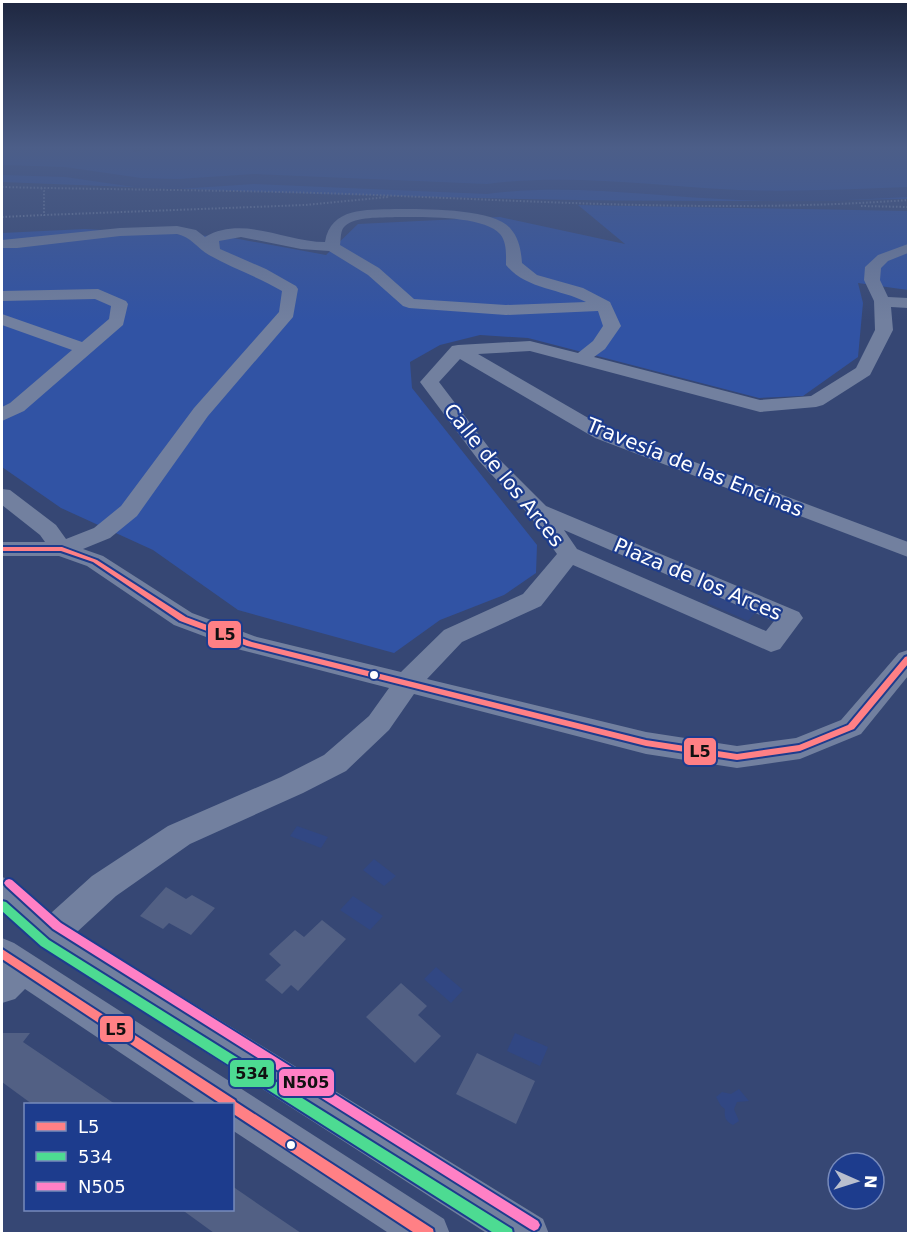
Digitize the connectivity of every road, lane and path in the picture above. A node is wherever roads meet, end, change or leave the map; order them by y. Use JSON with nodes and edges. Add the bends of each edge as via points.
{"nodes":[{"id":1,"x":44,"y":206,"type":"edge"},
{"id":2,"x":307,"y":206,"type":"edge"},
{"id":3,"x":862,"y":206,"type":"edge"},
{"id":4,"x":909,"y":207,"type":"edge"},
{"id":5,"x":44,"y":215,"type":"junction"},
{"id":6,"x":2,"y":217,"type":"edge"},
{"id":7,"x":2,"y":243,"type":"edge"},
{"id":8,"x":332,"y":248,"type":"junction"},
{"id":9,"x":909,"y":248,"type":"edge"},
{"id":10,"x":213,"y":251,"type":"junction"},
{"id":11,"x":877,"y":290,"type":"junction"},
{"id":12,"x":2,"y":296,"type":"edge"},
{"id":13,"x":409,"y":303,"type":"junction"},
{"id":14,"x":909,"y":303,"type":"edge"},
{"id":15,"x":604,"y":305,"type":"junction"},
{"id":16,"x":2,"y":320,"type":"edge"},
{"id":17,"x":403,"y":322,"type":"dead end"},
{"id":18,"x":86,"y":349,"type":"junction"},
{"id":19,"x":458,"y":350,"type":"junction"},
{"id":20,"x":581,"y":359,"type":"junction"},
{"id":21,"x":2,"y":415,"type":"edge"},
{"id":22,"x":2,"y":495,"type":"edge"},
{"id":23,"x":538,"y":511,"type":"junction"},
{"id":24,"x":2,"y":549,"type":"edge"},
{"id":25,"x":62,"y":549,"type":"junction"},
{"id":26,"x":909,"y":550,"type":"edge"},
{"id":27,"x":568,"y":554,"type":"junction"},
{"id":28,"x":909,"y":659,"type":"edge"},
{"id":29,"x":408,"y":682,"type":"junction"},
{"id":30,"x":2,"y":891,"type":"edge"},
{"id":31,"x":51,"y":934,"type":"junction"},
{"id":32,"x":8,"y":970,"type":"edge"},
{"id":33,"x":229,"y":1103,"type":"edge"},
{"id":34,"x":234,"y":1106,"type":"edge"},
{"id":35,"x":429,"y":1233,"type":"edge"},
{"id":36,"x":528,"y":1233,"type":"edge"}],
"edges":[{"from":1,"to":5,"type":"path"},
{"from":2,"to":5,"type":"path"},
{"from":3,"to":4,"type":"path"},
{"from":5,"to":6,"type":"path"},
{"from":7,"to":10,"type":"street","via":[[177,230],[191,233]]},
{"from":8,"to":10,"type":"street","via":[[257,232],[226,232],[211,239]]},
{"from":8,"to":13,"type":"street","via":[[370,268]]},
{"from":8,"to":15,"type":"street","via":[[335,227],[343,220],[429,212],[470,216],[499,226],[512,239],[514,265],[531,278],[577,291]]},
{"from":9,"to":11,"type":"street","via":[[878,262],[872,272]]},
{"from":10,"to":25,"type":"street","via":[[290,289],[287,313],[201,412],[129,511],[102,533]]},
{"from":11,"to":14,"type":"street"},
{"from":11,"to":20,"type":"street","via":[[884,330],[864,371],[816,401],[760,406]]},
{"from":12,"to":18,"type":"street","via":[[98,294],[120,304],[117,321]]},
{"from":13,"to":15,"type":"street","via":[[517,310]]},
{"from":13,"to":17,"type":"street"},
{"from":15,"to":20,"type":"street","via":[[612,326],[599,345]]},
{"from":16,"to":18,"type":"street"},
{"from":18,"to":21,"type":"street"},
{"from":19,"to":20,"type":"street","via":[[531,346]]},
{"from":19,"to":23,"type":"street","name":"Calle de los Arces","via":[[429,382],[486,457]]},
{"from":19,"to":26,"type":"street","name":"Travesía de las Encinas","via":[[602,434]]},
{"from":22,"to":25,"type":"street","via":[[48,530]]},
{"from":23,"to":27,"type":"street","name":"Calle de los Arces"},
{"from":23,"to":27,"type":"street","name":"Plaza de los Arces","via":[[790,618],[771,643]]},
{"from":24,"to":25,"type":"street"},
{"from":25,"to":29,"type":"street","via":[[95,561],[183,619],[227,636]]},
{"from":27,"to":29,"type":"street","name":"Calle de los Arces","via":[[532,600],[453,636]]},
{"from":28,"to":29,"type":"street","via":[[851,727],[800,748],[738,757],[646,743]]},
{"from":29,"to":31,"type":"street","name":"Calle de los Arces","via":[[378,723],[334,763],[179,835],[104,886]]},
{"from":30,"to":31,"type":"street"},
{"from":31,"to":36,"type":"street"},
{"from":32,"to":33,"type":"street"},
{"from":34,"to":35,"type":"street"}]}
